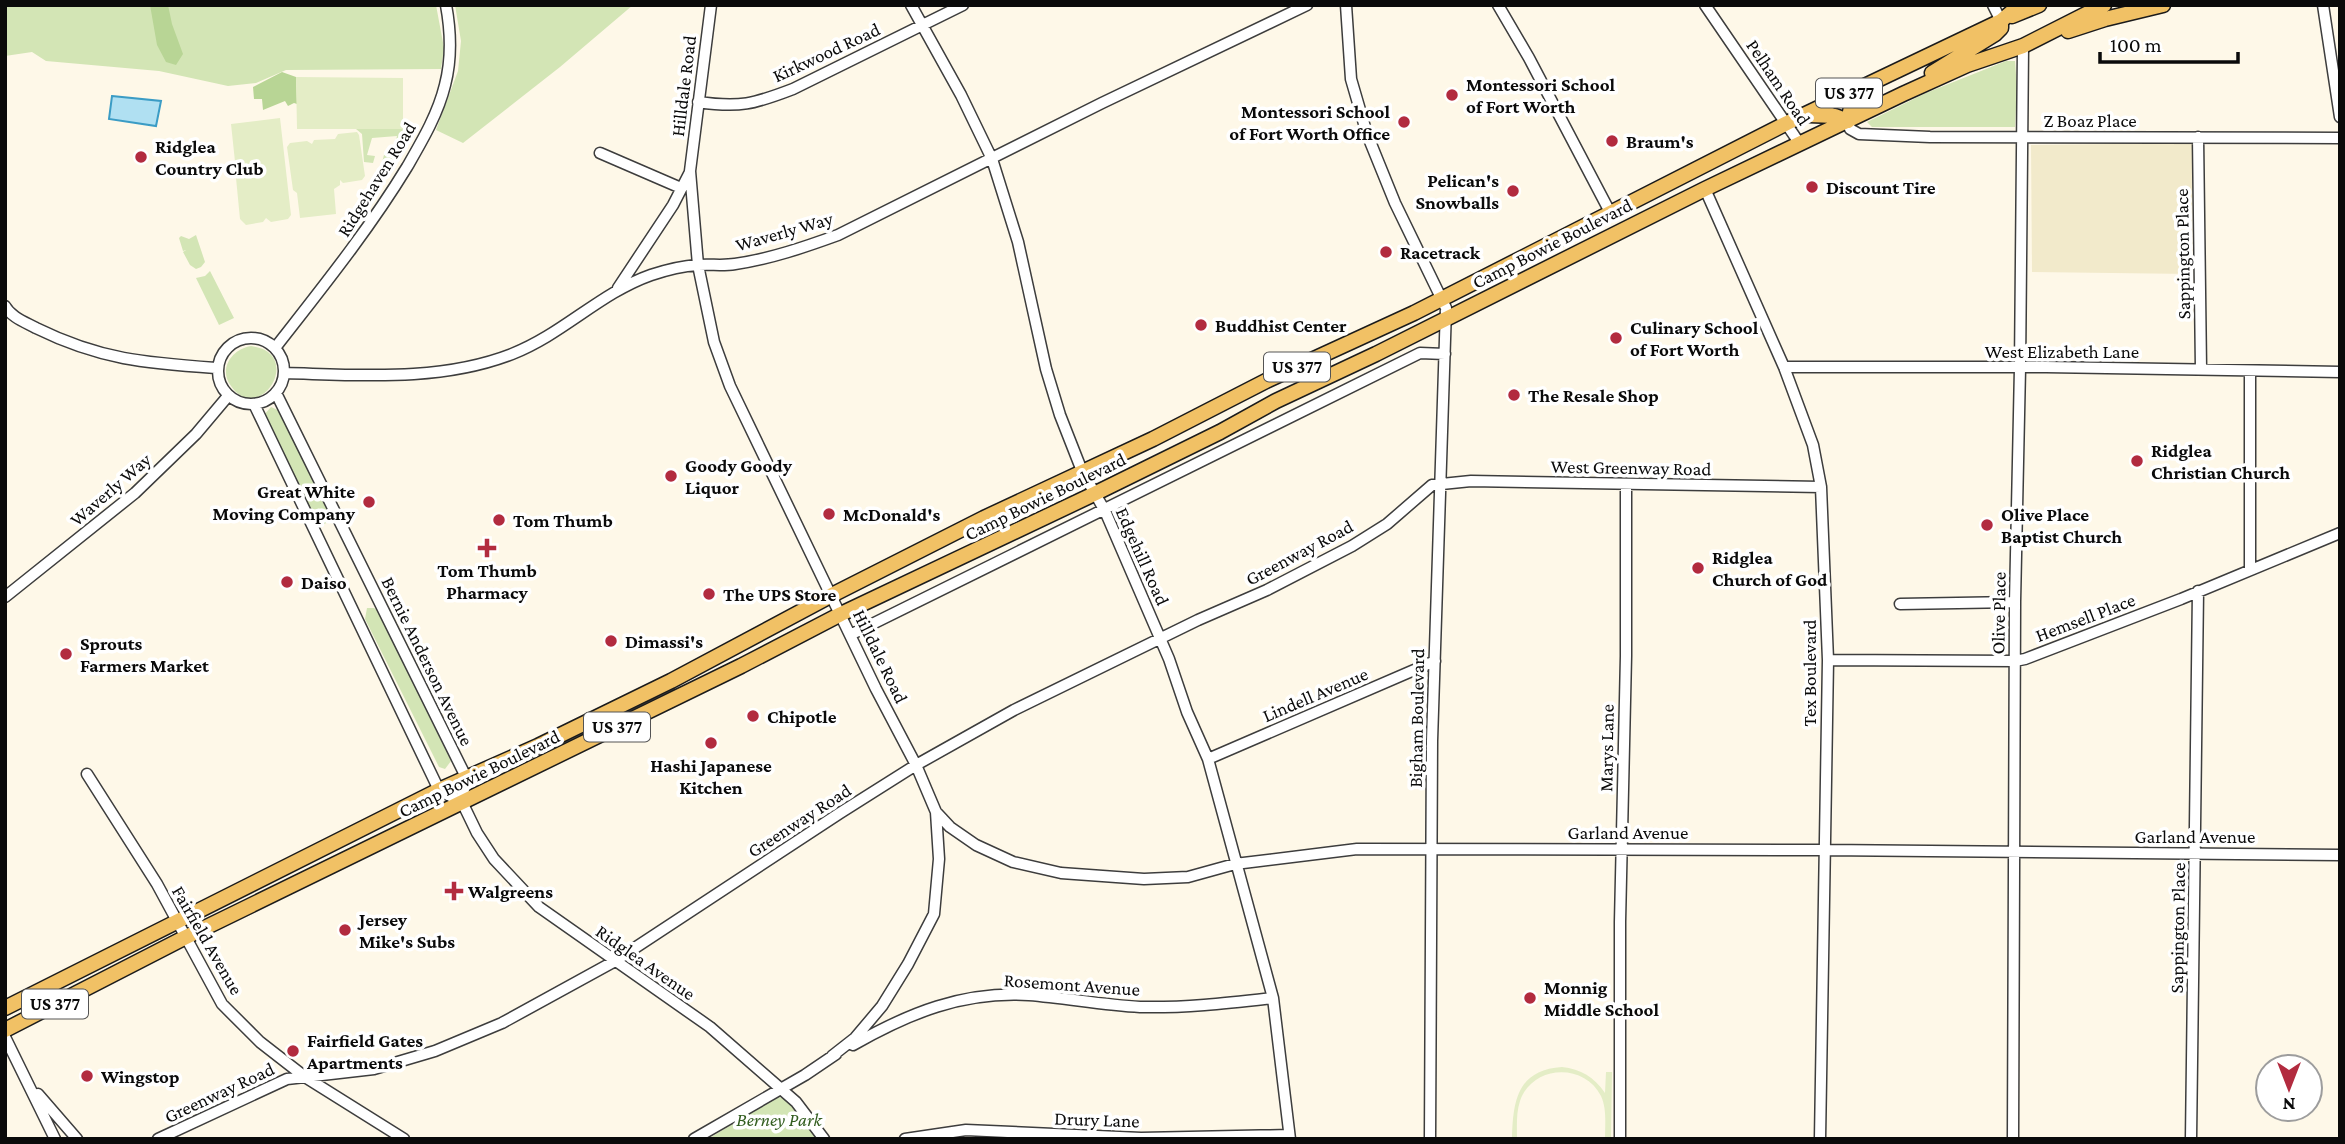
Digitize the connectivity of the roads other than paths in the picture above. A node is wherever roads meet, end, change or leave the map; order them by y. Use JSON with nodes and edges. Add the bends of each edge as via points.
{"nodes":[{"id":1,"x":446,"y":5,"type":"edge"},
{"id":2,"x":711,"y":5,"type":"edge"},
{"id":3,"x":963,"y":5,"type":"edge"},
{"id":4,"x":1307,"y":5,"type":"edge"},
{"id":5,"x":1346,"y":5,"type":"edge"},
{"id":6,"x":1498,"y":5,"type":"edge"},
{"id":7,"x":1704,"y":5,"type":"edge"},
{"id":8,"x":1993,"y":5,"type":"edge"},
{"id":9,"x":2020,"y":5,"type":"edge"},
{"id":10,"x":2039,"y":5,"type":"edge"},
{"id":11,"x":2104,"y":5,"type":"edge"},
{"id":12,"x":2163,"y":5,"type":"edge"},
{"id":13,"x":2323,"y":5,"type":"edge"},
{"id":14,"x":911,"y":6,"type":"edge"},
{"id":15,"x":2001,"y":21,"type":"junction"},
{"id":16,"x":923,"y":25,"type":"junction"},
{"id":17,"x":2023,"y":46,"type":"junction"},
{"id":18,"x":1917,"y":60,"type":"junction"},
{"id":19,"x":1903,"y":94,"type":"junction"},
{"id":20,"x":698,"y":102,"type":"junction"},
{"id":21,"x":1803,"y":116,"type":"junction"},
{"id":22,"x":2340,"y":117,"type":"edge"},
{"id":23,"x":1848,"y":121,"type":"junction"},
{"id":24,"x":1787,"y":123,"type":"junction"},
{"id":25,"x":2022,"y":137,"type":"junction"},
{"id":26,"x":2198,"y":137,"type":"junction"},
{"id":27,"x":2340,"y":138,"type":"edge"},
{"id":28,"x":1800,"y":144,"type":"junction"},
{"id":29,"x":600,"y":153,"type":"dead end"},
{"id":30,"x":992,"y":159,"type":"junction"},
{"id":31,"x":1696,"y":170,"type":"junction"},
{"id":32,"x":690,"y":171,"type":"junction"},
{"id":33,"x":681,"y":188,"type":"junction"},
{"id":34,"x":1705,"y":188,"type":"junction"},
{"id":35,"x":1611,"y":214,"type":"junction"},
{"id":36,"x":1620,"y":230,"type":"junction"},
{"id":37,"x":698,"y":265,"type":"junction"},
{"id":38,"x":618,"y":288,"type":"junction"},
{"id":39,"x":1442,"y":299,"type":"junction"},
{"id":40,"x":6,"y":311,"type":"edge"},
{"id":41,"x":1447,"y":318,"type":"junction"},
{"id":42,"x":275,"y":348,"type":"junction"},
{"id":43,"x":1445,"y":354,"type":"junction"},
{"id":44,"x":1784,"y":367,"type":"junction"},
{"id":45,"x":217,"y":368,"type":"junction"},
{"id":46,"x":2020,"y":368,"type":"junction"},
{"id":47,"x":2201,"y":369,"type":"junction"},
{"id":48,"x":2250,"y":371,"type":"junction"},
{"id":49,"x":2340,"y":372,"type":"edge"},
{"id":50,"x":285,"y":373,"type":"junction"},
{"id":51,"x":1266,"y":381,"type":"junction"},
{"id":52,"x":276,"y":393,"type":"junction"},
{"id":53,"x":228,"y":396,"type":"junction"},
{"id":54,"x":1276,"y":401,"type":"junction"},
{"id":55,"x":254,"y":404,"type":"junction"},
{"id":56,"x":1082,"y":471,"type":"junction"},
{"id":57,"x":1440,"y":483,"type":"junction"},
{"id":58,"x":1626,"y":484,"type":"junction"},
{"id":59,"x":1821,"y":486,"type":"junction"},
{"id":60,"x":1094,"y":494,"type":"junction"},
{"id":61,"x":1105,"y":511,"type":"junction"},
{"id":62,"x":2340,"y":533,"type":"edge"},
{"id":63,"x":2250,"y":570,"type":"junction"},
{"id":64,"x":2199,"y":591,"type":"junction"},
{"id":65,"x":832,"y":595,"type":"junction"},
{"id":66,"x":5,"y":597,"type":"edge"},
{"id":67,"x":2015,"y":602,"type":"junction"},
{"id":68,"x":1900,"y":604,"type":"dead end"},
{"id":69,"x":841,"y":614,"type":"junction"},
{"id":70,"x":850,"y":635,"type":"junction"},
{"id":71,"x":1160,"y":639,"type":"junction"},
{"id":72,"x":1828,"y":660,"type":"junction"},
{"id":73,"x":1435,"y":661,"type":"junction"},
{"id":74,"x":2015,"y":661,"type":"junction"},
{"id":75,"x":671,"y":681,"type":"junction"},
{"id":76,"x":631,"y":720,"type":"junction"},
{"id":77,"x":1208,"y":759,"type":"junction"},
{"id":78,"x":916,"y":765,"type":"junction"},
{"id":79,"x":87,"y":774,"type":"dead end"},
{"id":80,"x":466,"y":777,"type":"junction"},
{"id":81,"x":439,"y":790,"type":"junction"},
{"id":82,"x":462,"y":802,"type":"junction"},
{"id":83,"x":936,"y":812,"type":"junction"},
{"id":84,"x":1432,"y":850,"type":"junction"},
{"id":85,"x":1621,"y":850,"type":"junction"},
{"id":86,"x":1825,"y":850,"type":"junction"},
{"id":87,"x":2013,"y":852,"type":"junction"},
{"id":88,"x":2197,"y":854,"type":"junction"},
{"id":89,"x":2340,"y":855,"type":"edge"},
{"id":90,"x":1235,"y":864,"type":"junction"},
{"id":91,"x":176,"y":921,"type":"junction"},
{"id":92,"x":184,"y":938,"type":"junction"},
{"id":93,"x":615,"y":961,"type":"junction"},
{"id":94,"x":1273,"y":998,"type":"junction"},
{"id":95,"x":5,"y":1008,"type":"edge"},
{"id":96,"x":5,"y":1030,"type":"edge"},
{"id":97,"x":5,"y":1037,"type":"edge"},
{"id":98,"x":832,"y":1056,"type":"junction"},
{"id":99,"x":305,"y":1077,"type":"junction"},
{"id":100,"x":27,"y":1081,"type":"junction"},
{"id":101,"x":781,"y":1089,"type":"junction"},
{"id":102,"x":1289,"y":1137,"type":"edge"},
{"id":103,"x":55,"y":1139,"type":"edge"},
{"id":104,"x":77,"y":1139,"type":"edge"},
{"id":105,"x":158,"y":1139,"type":"edge"},
{"id":106,"x":404,"y":1139,"type":"edge"},
{"id":107,"x":694,"y":1139,"type":"edge"},
{"id":108,"x":824,"y":1139,"type":"edge"},
{"id":109,"x":905,"y":1139,"type":"edge"},
{"id":110,"x":1430,"y":1139,"type":"edge"},
{"id":111,"x":1620,"y":1139,"type":"edge"},
{"id":112,"x":1820,"y":1139,"type":"edge"},
{"id":113,"x":2013,"y":1139,"type":"edge"},
{"id":114,"x":2191,"y":1139,"type":"edge"}],
"edges":[{"from":1,"to":42,"type":"street","name":"Ridgehaven Road","via":[[450,54],[431,124],[360,239]]},
{"from":2,"to":20,"type":"street","name":"Hilldale Road"},
{"from":3,"to":16,"type":"street","name":"Kirkwood Road"},
{"from":4,"to":30,"type":"street","name":"Waverly Way"},
{"from":5,"to":39,"type":"street","name":"Bigham Boulevard","via":[[1351,79],[1367,134]]},
{"from":6,"to":35,"type":"street"},
{"from":7,"to":24,"type":"street","name":"Pelham Road"},
{"from":8,"to":15,"type":"street"},
{"from":9,"to":15,"type":"main road","name":"Camp Bowie Boulevard","number":"US 377"},
{"from":10,"to":15,"type":"main road"},
{"from":11,"to":17,"type":"main road","name":"Camp Bowie Boulevard","number":"US 377"},
{"from":12,"to":17,"type":"main road"},
{"from":13,"to":22,"type":"street"},
{"from":14,"to":16,"type":"street","name":"Edgehill Road"},
{"from":15,"to":18,"type":"main road","name":"Camp Bowie Boulevard","number":"US 377"},
{"from":15,"to":19,"type":"main road","via":[[1994,34]]},
{"from":16,"to":20,"type":"street","name":"Kirkwood Road","via":[[766,99],[742,106]]},
{"from":16,"to":30,"type":"street","name":"Edgehill Road"},
{"from":17,"to":19,"type":"main road","name":"Camp Bowie Boulevard","number":"US 377"},
{"from":17,"to":25,"type":"street","name":"Olive Place"},
{"from":18,"to":21,"type":"main road","name":"Camp Bowie Boulevard","number":"US 377"},
{"from":18,"to":23,"type":"main road","via":[[1900,77],[1852,103]]},
{"from":19,"to":23,"type":"main road","name":"Camp Bowie Boulevard","number":"US 377"},
{"from":20,"to":32,"type":"street","name":"Hilldale Road"},
{"from":21,"to":23,"type":"main road","via":[[1835,116]]},
{"from":21,"to":24,"type":"main road","name":"Camp Bowie Boulevard","number":"US 377"},
{"from":23,"to":25,"type":"street","name":"Z Boaz Place","via":[[1850,130],[1859,134]]},
{"from":23,"to":28,"type":"main road","name":"Camp Bowie Boulevard","number":"US 377"},
{"from":24,"to":28,"type":"street","name":"Pelham Road"},
{"from":24,"to":31,"type":"main road","name":"Camp Bowie Boulevard","number":"US 377"},
{"from":25,"to":26,"type":"street","name":"Z Boaz Place"},
{"from":25,"to":46,"type":"street","name":"Olive Place"},
{"from":26,"to":27,"type":"street","name":"Z Boaz Place"},
{"from":26,"to":47,"type":"street","name":"Sappington Place"},
{"from":28,"to":34,"type":"main road","name":"Camp Bowie Boulevard","number":"US 377"},
{"from":29,"to":33,"type":"street"},
{"from":30,"to":37,"type":"street","name":"Waverly Way","via":[[808,246],[733,265]]},
{"from":30,"to":56,"type":"street","name":"Edgehill Road","via":[[1018,242],[1045,369]]},
{"from":31,"to":34,"type":"main road"},
{"from":31,"to":35,"type":"main road","name":"Camp Bowie Boulevard","number":"US 377"},
{"from":32,"to":33,"type":"street","name":"Hilldale Road"},
{"from":32,"to":37,"type":"street","name":"Hilldale Road"},
{"from":33,"to":38,"type":"street","name":"Hilldale Road"},
{"from":34,"to":36,"type":"main road","name":"Camp Bowie Boulevard","number":"US 377"},
{"from":34,"to":44,"type":"street","name":"Tex Boulevard"},
{"from":35,"to":36,"type":"main road"},
{"from":35,"to":39,"type":"main road","name":"Camp Bowie Boulevard","number":"US 377"},
{"from":36,"to":41,"type":"main road","name":"Camp Bowie Boulevard","number":"US 377"},
{"from":37,"to":38,"type":"street","name":"Waverly Way"},
{"from":37,"to":65,"type":"street","name":"Hilldale Road","via":[[721,365]]},
{"from":38,"to":50,"type":"street","name":"Waverly Way","via":[[559,330],[512,354],[472,365],[388,376]]},
{"from":39,"to":41,"type":"street","name":"Bigham Boulevard"},
{"from":39,"to":51,"type":"main road","name":"Camp Bowie Boulevard","number":"US 377"},
{"from":40,"to":45,"type":"street","via":[[60,340],[111,357]]},
{"from":41,"to":43,"type":"street","name":"Bigham Boulevard"},
{"from":41,"to":54,"type":"main road","name":"Camp Bowie Boulevard","number":"US 377"},
{"from":42,"to":45,"type":"street","via":[[256,339],[241,340],[228,346]]},
{"from":42,"to":50,"type":"street"},
{"from":43,"to":57,"type":"street","name":"Bigham Boulevard"},
{"from":43,"to":61,"type":"street","via":[[1420,353]]},
{"from":44,"to":46,"type":"street","name":"West Elizabeth Lane"},
{"from":44,"to":59,"type":"street","name":"Tex Boulevard","via":[[1813,445]]},
{"from":45,"to":53,"type":"street"},
{"from":46,"to":47,"type":"street","name":"West Elizabeth Lane"},
{"from":46,"to":67,"type":"street","name":"Olive Place"},
{"from":47,"to":48,"type":"street","name":"West Elizabeth Lane"},
{"from":48,"to":49,"type":"street","name":"West Elizabeth Lane"},
{"from":48,"to":63,"type":"street"},
{"from":50,"to":52,"type":"street"},
{"from":51,"to":54,"type":"main road"},
{"from":51,"to":56,"type":"main road","name":"Camp Bowie Boulevard","number":"US 377"},
{"from":52,"to":55,"type":"street"},
{"from":52,"to":80,"type":"street","name":"Bernie Anderson Avenue"},
{"from":53,"to":55,"type":"street"},
{"from":53,"to":66,"type":"street","name":"Waverly Way","via":[[135,493]]},
{"from":54,"to":60,"type":"main road","name":"Camp Bowie Boulevard","number":"US 377"},
{"from":55,"to":81,"type":"street"},
{"from":56,"to":60,"type":"street","name":"Edgehill Road"},
{"from":56,"to":65,"type":"main road","name":"Camp Bowie Boulevard","number":"US 377"},
{"from":57,"to":58,"type":"street","name":"West Greenway Road"},
{"from":57,"to":71,"type":"street","name":"Greenway Road","via":[[1352,546]]},
{"from":57,"to":73,"type":"street","name":"Bigham Boulevard"},
{"from":58,"to":59,"type":"street","name":"West Greenway Road"},
{"from":58,"to":85,"type":"street","name":"Marys Lane"},
{"from":59,"to":72,"type":"street","name":"Tex Boulevard"},
{"from":60,"to":61,"type":"street","name":"Edgehill Road"},
{"from":60,"to":69,"type":"main road","name":"Camp Bowie Boulevard","number":"US 377"},
{"from":61,"to":70,"type":"street"},
{"from":61,"to":71,"type":"street","name":"Edgehill Road"},
{"from":62,"to":63,"type":"street","name":"Hemsell Place"},
{"from":63,"to":64,"type":"street","name":"Hemsell Place"},
{"from":64,"to":74,"type":"street","name":"Hemsell Place"},
{"from":64,"to":88,"type":"street","name":"Sappington Place"},
{"from":65,"to":69,"type":"street","name":"Hilldale Road"},
{"from":65,"to":75,"type":"main road","name":"Camp Bowie Boulevard","number":"US 377"},
{"from":67,"to":68,"type":"street"},
{"from":67,"to":74,"type":"street","name":"Olive Place"},
{"from":69,"to":70,"type":"street","name":"Hilldale Road"},
{"from":69,"to":76,"type":"main road","name":"Camp Bowie Boulevard","number":"US 377"},
{"from":70,"to":78,"type":"street","name":"Hilldale Road"},
{"from":71,"to":77,"type":"street","name":"Edgehill Road"},
{"from":71,"to":78,"type":"street","name":"Greenway Road","via":[[1014,710]]},
{"from":72,"to":74,"type":"street","name":"Hemsell Place"},
{"from":72,"to":86,"type":"street","name":"Tex Boulevard"},
{"from":73,"to":77,"type":"street","name":"Lindell Avenue"},
{"from":73,"to":84,"type":"street","name":"Bigham Boulevard"},
{"from":74,"to":87,"type":"street","name":"Olive Place"},
{"from":75,"to":76,"type":"main road","via":[[630,706]]},
{"from":75,"to":80,"type":"main road","name":"Camp Bowie Boulevard","number":"US 377"},
{"from":76,"to":82,"type":"main road","name":"Camp Bowie Boulevard","number":"US 377"},
{"from":77,"to":90,"type":"street","name":"Edgehill Road"},
{"from":78,"to":83,"type":"street","name":"Hilldale Road"},
{"from":78,"to":93,"type":"street","name":"Greenway Road"},
{"from":79,"to":91,"type":"street","name":"Fairfield Avenue"},
{"from":80,"to":81,"type":"main road","name":"Camp Bowie Boulevard","number":"US 377"},
{"from":80,"to":82,"type":"street"},
{"from":81,"to":82,"type":"street"},
{"from":81,"to":91,"type":"main road","name":"Camp Bowie Boulevard","number":"US 377"},
{"from":82,"to":92,"type":"main road","name":"Camp Bowie Boulevard","number":"US 377"},
{"from":82,"to":93,"type":"street","name":"Ridglea Avenue","via":[[488,851],[539,907]]},
{"from":83,"to":90,"type":"street","name":"Garland Avenue","via":[[976,845],[1013,862],[1061,873],[1188,877]]},
{"from":83,"to":98,"type":"street","name":"Hilldale Road","via":[[939,859],[934,914],[883,1006]]},
{"from":84,"to":85,"type":"street","name":"Garland Avenue"},
{"from":84,"to":90,"type":"street","name":"Garland Avenue","via":[[1336,851]]},
{"from":84,"to":110,"type":"street","name":"Bigham Boulevard"},
{"from":85,"to":86,"type":"street","name":"Garland Avenue"},
{"from":85,"to":111,"type":"street","name":"Marys Lane"},
{"from":86,"to":87,"type":"street","name":"Garland Avenue"},
{"from":86,"to":112,"type":"street","name":"Tex Boulevard"},
{"from":87,"to":88,"type":"street","name":"Garland Avenue"},
{"from":87,"to":113,"type":"street","name":"Olive Place"},
{"from":88,"to":89,"type":"street","name":"Garland Avenue"},
{"from":88,"to":114,"type":"street","name":"Sappington Place"},
{"from":90,"to":94,"type":"street","name":"Edgehill Road"},
{"from":91,"to":92,"type":"street","name":"Fairfield Avenue"},
{"from":91,"to":95,"type":"main road","name":"Camp Bowie Boulevard","number":"US 377"},
{"from":92,"to":96,"type":"main road","name":"Camp Bowie Boulevard","number":"US 377"},
{"from":92,"to":99,"type":"street","name":"Fairfield Avenue","via":[[222,1004]]},
{"from":93,"to":99,"type":"street","name":"Greenway Road","via":[[502,1023],[435,1051],[374,1069]]},
{"from":93,"to":101,"type":"street","name":"Ridglea Avenue","via":[[710,1027]]},
{"from":94,"to":98,"type":"street","name":"Rosemont Avenue","via":[[1195,1007],[1139,1007],[1031,995],[977,997],[920,1010]]},
{"from":94,"to":102,"type":"street","name":"Edgehill Road"},
{"from":97,"to":100,"type":"street"},
{"from":98,"to":101,"type":"street","name":"Rosemont Avenue"},
{"from":99,"to":105,"type":"street","name":"Greenway Road","via":[[287,1079]]},
{"from":99,"to":106,"type":"street","name":"Fairfield Avenue"},
{"from":100,"to":103,"type":"street"},
{"from":100,"to":104,"type":"street"},
{"from":101,"to":107,"type":"street","name":"Rosemont Avenue"},
{"from":101,"to":108,"type":"street","name":"Ridglea Avenue"},
{"from":102,"to":109,"type":"street","name":"Drury Lane","via":[[1141,1139],[967,1130]]}]}
